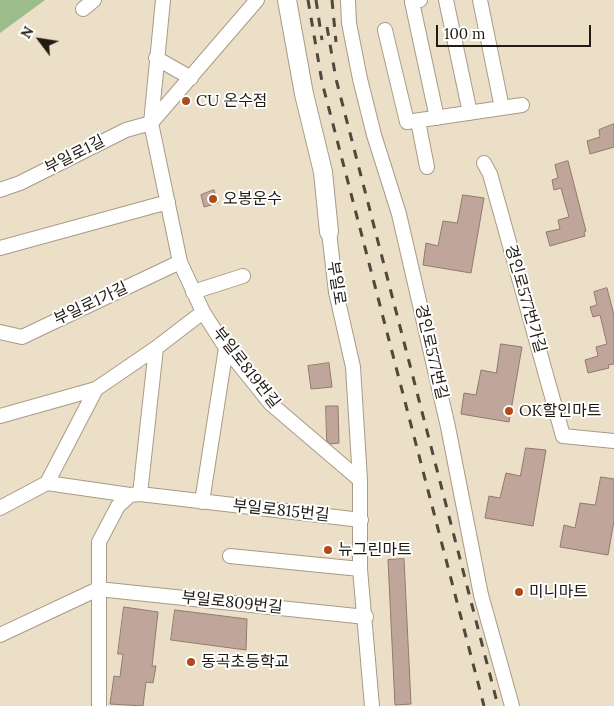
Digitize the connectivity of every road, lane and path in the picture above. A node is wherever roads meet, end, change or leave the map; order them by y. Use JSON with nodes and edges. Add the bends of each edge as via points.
{"nodes":[{"id":1,"x":94,"y":0,"type":"edge"},
{"id":2,"x":163,"y":0,"type":"edge"},
{"id":3,"x":257,"y":0,"type":"edge"},
{"id":4,"x":287,"y":0,"type":"edge"},
{"id":5,"x":348,"y":0,"type":"edge"},
{"id":6,"x":420,"y":0,"type":"edge"},
{"id":7,"x":446,"y":0,"type":"edge"},
{"id":8,"x":480,"y":0,"type":"edge"},
{"id":9,"x":83,"y":10,"type":"dead end"},
{"id":10,"x":385,"y":30,"type":"dead end"},
{"id":11,"x":156,"y":58,"type":"junction"},
{"id":12,"x":191,"y":78,"type":"junction"},
{"id":13,"x":522,"y":105,"type":"dead end"},
{"id":14,"x":502,"y":108,"type":"junction"},
{"id":15,"x":470,"y":114,"type":"junction"},
{"id":16,"x":437,"y":118,"type":"junction"},
{"id":17,"x":418,"y":121,"type":"junction"},
{"id":18,"x":151,"y":124,"type":"junction"},
{"id":19,"x":484,"y":164,"type":"dead end"},
{"id":20,"x":427,"y":166,"type":"dead end"},
{"id":21,"x":0,"y":190,"type":"edge"},
{"id":22,"x":168,"y":202,"type":"junction"},
{"id":23,"x":329,"y":232,"type":"joint"},
{"id":24,"x":0,"y":248,"type":"edge"},
{"id":25,"x":180,"y":262,"type":"junction"},
{"id":26,"x":243,"y":276,"type":"dead end"},
{"id":27,"x":193,"y":292,"type":"junction"},
{"id":28,"x":203,"y":312,"type":"junction"},
{"id":29,"x":0,"y":332,"type":"edge"},
{"id":30,"x":156,"y":348,"type":"junction"},
{"id":31,"x":226,"y":348,"type":"junction"},
{"id":32,"x":96,"y":389,"type":"junction"},
{"id":33,"x":0,"y":416,"type":"edge"},
{"id":34,"x":614,"y":441,"type":"edge"},
{"id":35,"x":360,"y":480,"type":"junction"},
{"id":36,"x":47,"y":483,"type":"junction"},
{"id":37,"x":135,"y":494,"type":"junction"},
{"id":38,"x":202,"y":502,"type":"junction"},
{"id":39,"x":0,"y":508,"type":"edge"},
{"id":40,"x":361,"y":520,"type":"junction"},
{"id":41,"x":230,"y":556,"type":"dead end"},
{"id":42,"x":360,"y":569,"type":"junction"},
{"id":43,"x":98,"y":589,"type":"junction"},
{"id":44,"x":366,"y":617,"type":"junction"},
{"id":45,"x":0,"y":635,"type":"edge"},
{"id":46,"x":99,"y":706,"type":"edge"},
{"id":47,"x":372,"y":706,"type":"edge"},
{"id":48,"x":512,"y":706,"type":"edge"}],
"edges":[{"from":1,"to":9,"type":"street"},
{"from":2,"to":11,"type":"street"},
{"from":3,"to":12,"type":"street"},
{"from":4,"to":23,"type":"main road","name":"부일로","via":[[304,94],[323,172]]},
{"from":5,"to":48,"type":"street","name":"경인로577번길","via":[[360,79],[400,214],[448,427],[481,595]]},
{"from":6,"to":16,"type":"street","via":[[412,2]]},
{"from":7,"to":15,"type":"street"},
{"from":8,"to":14,"type":"street"},
{"from":10,"to":17,"type":"street","via":[[407,122]]},
{"from":11,"to":12,"type":"street"},
{"from":11,"to":18,"type":"street"},
{"from":12,"to":18,"type":"street"},
{"from":13,"to":14,"type":"street"},
{"from":14,"to":15,"type":"street"},
{"from":15,"to":16,"type":"street"},
{"from":16,"to":17,"type":"street"},
{"from":17,"to":20,"type":"street"},
{"from":18,"to":21,"type":"street","name":"부일로1길","via":[[126,130]]},
{"from":18,"to":22,"type":"street"},
{"from":19,"to":34,"type":"street","name":"경인로577번가길","via":[[490,174],[563,436]]},
{"from":22,"to":24,"type":"street"},
{"from":22,"to":25,"type":"street"},
{"from":23,"to":35,"type":"street","name":"부일로","via":[[336,292],[353,367]]},
{"from":25,"to":27,"type":"street"},
{"from":25,"to":29,"type":"street","name":"부일로1가길","via":[[22,337]]},
{"from":26,"to":27,"type":"street"},
{"from":27,"to":28,"type":"street"},
{"from":28,"to":30,"type":"street"},
{"from":28,"to":31,"type":"street","name":"부일로819번길"},
{"from":30,"to":32,"type":"street"},
{"from":30,"to":37,"type":"street"},
{"from":31,"to":35,"type":"street","name":"부일로819번길","via":[[271,404]]},
{"from":31,"to":38,"type":"street"},
{"from":32,"to":33,"type":"street"},
{"from":32,"to":36,"type":"street"},
{"from":35,"to":40,"type":"street","name":"부일로"},
{"from":36,"to":37,"type":"street","name":"부일로815번길"},
{"from":36,"to":39,"type":"street"},
{"from":37,"to":38,"type":"street","name":"부일로815번길"},
{"from":37,"to":43,"type":"street","via":[[118,506],[99,542]]},
{"from":38,"to":40,"type":"street","name":"부일로815번길"},
{"from":40,"to":42,"type":"street","name":"부일로"},
{"from":41,"to":42,"type":"street"},
{"from":42,"to":44,"type":"street","name":"부일로"},
{"from":43,"to":44,"type":"street","name":"부일로809번길"},
{"from":43,"to":45,"type":"street"},
{"from":43,"to":46,"type":"street"},
{"from":44,"to":47,"type":"street","name":"부일로"}]}
